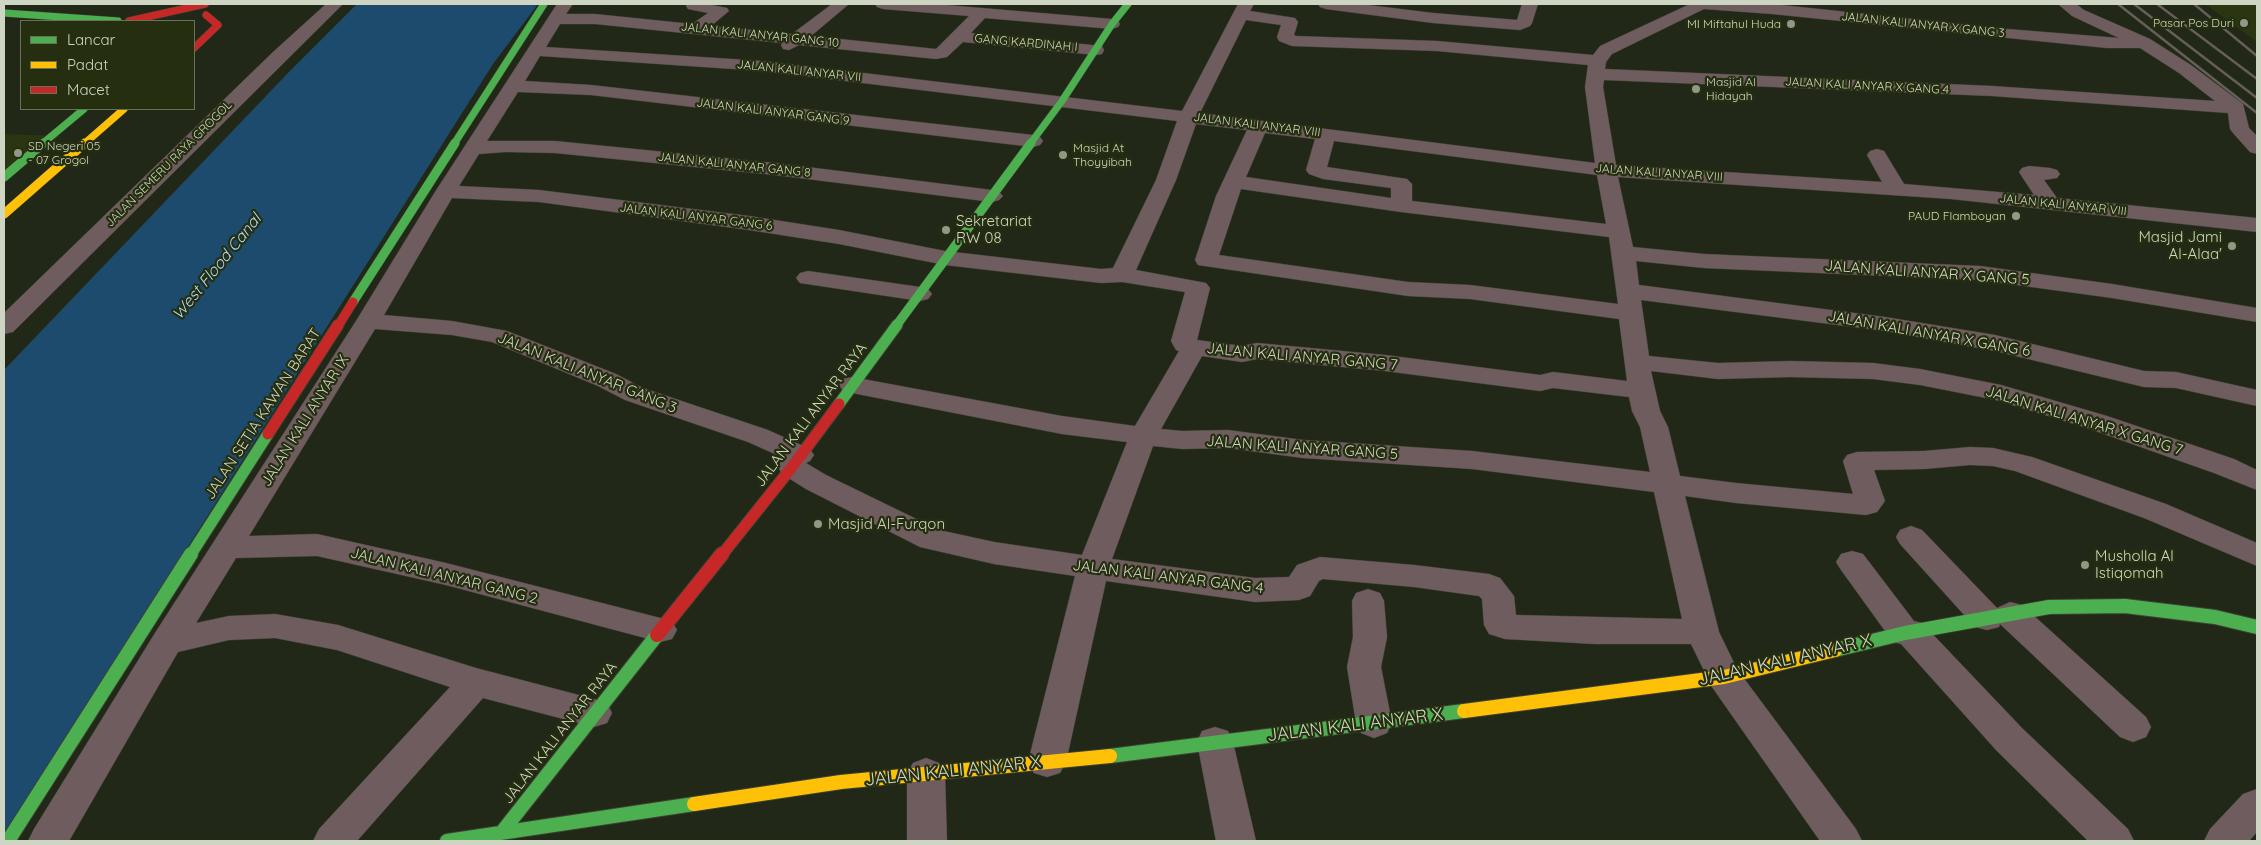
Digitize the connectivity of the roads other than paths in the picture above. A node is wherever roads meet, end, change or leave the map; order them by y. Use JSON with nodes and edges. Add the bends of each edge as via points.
{"nodes":[{"id":1,"x":218,"y":4,"type":"edge"},
{"id":2,"x":335,"y":4,"type":"edge"},
{"id":3,"x":696,"y":4,"type":"edge"},
{"id":4,"x":841,"y":4,"type":"edge"},
{"id":5,"x":883,"y":4,"type":"edge"},
{"id":6,"x":1128,"y":4,"type":"edge"},
{"id":7,"x":1326,"y":4,"type":"edge"},
{"id":8,"x":1510,"y":4,"type":"edge"},
{"id":9,"x":1701,"y":4,"type":"edge"},
{"id":10,"x":2066,"y":4,"type":"edge"},
{"id":11,"x":1530,"y":5,"type":"edge"},
{"id":12,"x":1771,"y":6,"type":"edge"},
{"id":13,"x":555,"y":9,"type":"edge"},
{"id":14,"x":1244,"y":9,"type":"edge"},
{"id":15,"x":668,"y":13,"type":"dead end"},
{"id":16,"x":981,"y":13,"type":"junction"},
{"id":17,"x":6,"y":15,"type":"edge"},
{"id":18,"x":201,"y":16,"type":"edge"},
{"id":19,"x":99,"y":20,"type":"edge"},
{"id":20,"x":143,"y":20,"type":"edge"},
{"id":21,"x":1112,"y":24,"type":"junction"},
{"id":22,"x":650,"y":25,"type":"junction"},
{"id":23,"x":696,"y":29,"type":"junction"},
{"id":24,"x":959,"y":37,"type":"junction"},
{"id":25,"x":798,"y":39,"type":"junction"},
{"id":26,"x":2144,"y":44,"type":"junction"},
{"id":27,"x":195,"y":47,"type":"edge"},
{"id":28,"x":1096,"y":50,"type":"junction"},
{"id":29,"x":536,"y":51,"type":"junction"},
{"id":30,"x":762,"y":66,"type":"junction"},
{"id":31,"x":1596,"y":67,"type":"junction"},
{"id":32,"x":513,"y":86,"type":"junction"},
{"id":33,"x":1062,"y":101,"type":"junction"},
{"id":34,"x":2236,"y":108,"type":"junction"},
{"id":35,"x":83,"y":110,"type":"edge"},
{"id":36,"x":123,"y":110,"type":"edge"},
{"id":37,"x":1188,"y":116,"type":"junction"},
{"id":38,"x":1259,"y":126,"type":"junction"},
{"id":39,"x":1326,"y":134,"type":"junction"},
{"id":40,"x":1033,"y":141,"type":"junction"},
{"id":41,"x":474,"y":148,"type":"junction"},
{"id":42,"x":2257,"y":148,"type":"edge"},
{"id":43,"x":1877,"y":155,"type":"dead end"},
{"id":44,"x":1606,"y":170,"type":"junction"},
{"id":45,"x":2050,"y":174,"type":"dead end"},
{"id":46,"x":4,"y":177,"type":"edge"},
{"id":47,"x":1234,"y":182,"type":"junction"},
{"id":48,"x":1898,"y":190,"type":"junction"},
{"id":49,"x":445,"y":192,"type":"junction"},
{"id":50,"x":992,"y":196,"type":"junction"},
{"id":51,"x":2050,"y":203,"type":"junction"},
{"id":52,"x":1401,"y":206,"type":"junction"},
{"id":53,"x":4,"y":214,"type":"edge"},
{"id":54,"x":2257,"y":225,"type":"edge"},
{"id":55,"x":1621,"y":242,"type":"junction"},
{"id":56,"x":945,"y":258,"type":"junction"},
{"id":57,"x":1206,"y":260,"type":"junction"},
{"id":58,"x":1122,"y":275,"type":"junction"},
{"id":59,"x":808,"y":278,"type":"dead end"},
{"id":60,"x":1198,"y":288,"type":"junction"},
{"id":61,"x":920,"y":294,"type":"junction"},
{"id":62,"x":1629,"y":302,"type":"junction"},
{"id":63,"x":2257,"y":315,"type":"edge"},
{"id":64,"x":368,"y":321,"type":"junction"},
{"id":65,"x":4,"y":327,"type":"edge"},
{"id":66,"x":1194,"y":347,"type":"junction"},
{"id":67,"x":1637,"y":362,"type":"junction"},
{"id":68,"x":852,"y":385,"type":"junction"},
{"id":69,"x":1641,"y":391,"type":"junction"},
{"id":70,"x":2257,"y":398,"type":"edge"},
{"id":71,"x":1143,"y":436,"type":"junction"},
{"id":72,"x":796,"y":461,"type":"junction"},
{"id":73,"x":2257,"y":481,"type":"edge"},
{"id":74,"x":1666,"y":484,"type":"junction"},
{"id":75,"x":1911,"y":537,"type":"dead end"},
{"id":76,"x":226,"y":547,"type":"junction"},
{"id":77,"x":2257,"y":555,"type":"edge"},
{"id":78,"x":1852,"y":562,"type":"dead end"},
{"id":79,"x":1093,"y":568,"type":"junction"},
{"id":80,"x":1368,"y":601,"type":"dead end"},
{"id":81,"x":1998,"y":616,"type":"junction"},
{"id":82,"x":2257,"y":627,"type":"edge"},
{"id":83,"x":660,"y":630,"type":"junction"},
{"id":84,"x":1702,"y":632,"type":"junction"},
{"id":85,"x":1908,"y":632,"type":"junction"},
{"id":86,"x":167,"y":642,"type":"junction"},
{"id":87,"x":1724,"y":677,"type":"junction"},
{"id":88,"x":476,"y":682,"type":"junction"},
{"id":89,"x":594,"y":713,"type":"junction"},
{"id":90,"x":1374,"y":723,"type":"junction"},
{"id":91,"x":2133,"y":727,"type":"dead end"},
{"id":92,"x":1215,"y":742,"type":"junction"},
{"id":93,"x":1047,"y":762,"type":"junction"},
{"id":94,"x":926,"y":774,"type":"junction"},
{"id":95,"x":2257,"y":806,"type":"edge"},
{"id":96,"x":502,"y":832,"type":"junction"},
{"id":97,"x":8,"y":841,"type":"edge"},
{"id":98,"x":48,"y":841,"type":"edge"},
{"id":99,"x":333,"y":841,"type":"edge"},
{"id":100,"x":447,"y":841,"type":"edge"},
{"id":101,"x":927,"y":841,"type":"edge"},
{"id":102,"x":1236,"y":841,"type":"edge"},
{"id":103,"x":1842,"y":841,"type":"edge"},
{"id":104,"x":2114,"y":841,"type":"edge"},
{"id":105,"x":2224,"y":841,"type":"edge"}],
"edges":[{"from":1,"to":18,"type":"street"},
{"from":2,"to":65,"type":"street","name":"JALAN SEMERU RAYA GROGOL"},
{"from":3,"to":23,"type":"street","via":[[694,6],[720,11]]},
{"from":4,"to":25,"type":"street"},
{"from":5,"to":16,"type":"street","name":"GANG KARDINAH I"},
{"from":6,"to":21,"type":"street","name":"JALAN KALI ANYAR RAYA"},
{"from":7,"to":11,"type":"street","via":[[1511,25],[1524,22]]},
{"from":8,"to":11,"type":"street"},
{"from":9,"to":12,"type":"street","name":"JALAN KALI ANYAR X GANG 3"},
{"from":9,"to":31,"type":"street","name":"JALAN KALI ANYAR X GANG 3","via":[[1606,50]]},
{"from":10,"to":26,"type":"street","via":[[2078,13]]},
{"from":12,"to":26,"type":"street","name":"JALAN KALI ANYAR X GANG 3","via":[[2006,34]]},
{"from":13,"to":22,"type":"street","name":"JALAN KALI ANYAR GANG 10","via":[[595,19]]},
{"from":13,"to":29,"type":"street","name":"JALAN KALI ANYAR IX"},
{"from":13,"to":97,"type":"street","name":"JALAN SETIA KAWAN BARAT"},
{"from":14,"to":31,"type":"street","name":"JALAN KALI ANYAR X GANG 4","via":[[1289,21],[1285,36],[1292,41],[1437,46]]},
{"from":14,"to":37,"type":"street"},
{"from":15,"to":22,"type":"street"},
{"from":16,"to":21,"type":"street","name":"GANG KARDINAH I"},
{"from":16,"to":24,"type":"street","name":"GANG KARDINAH I"},
{"from":17,"to":19,"type":"street"},
{"from":18,"to":20,"type":"street"},
{"from":18,"to":27,"type":"street","via":[[218,25]]},
{"from":21,"to":28,"type":"street","name":"JALAN KALI ANYAR RAYA"},
{"from":22,"to":23,"type":"street","name":"JALAN KALI ANYAR GANG 10"},
{"from":23,"to":25,"type":"street","name":"JALAN KALI ANYAR GANG 10"},
{"from":24,"to":25,"type":"street","name":"JALAN KALI ANYAR GANG 10","via":[[936,54]]},
{"from":24,"to":28,"type":"street","name":"GANG KARDINAH I"},
{"from":25,"to":30,"type":"street"},
{"from":26,"to":34,"type":"street"},
{"from":28,"to":33,"type":"street","name":"JALAN KALI ANYAR RAYA"},
{"from":29,"to":30,"type":"street","name":"JALAN KALI ANYAR VII"},
{"from":29,"to":32,"type":"street","name":"JALAN KALI ANYAR IX"},
{"from":30,"to":33,"type":"street","name":"JALAN KALI ANYAR VII"},
{"from":31,"to":34,"type":"street","name":"JALAN KALI ANYAR X GANG 4"},
{"from":31,"to":44,"type":"street","via":[[1594,87]]},
{"from":32,"to":40,"type":"street","name":"JALAN KALI ANYAR GANG 9","via":[[591,90]]},
{"from":32,"to":41,"type":"street","name":"JALAN KALI ANYAR IX"},
{"from":33,"to":37,"type":"street","name":"JALAN KALI ANYAR VIII"},
{"from":33,"to":40,"type":"street","name":"JALAN KALI ANYAR RAYA"},
{"from":34,"to":42,"type":"street","via":[[2240,129]]},
{"from":35,"to":46,"type":"street"},
{"from":36,"to":53,"type":"street"},
{"from":37,"to":38,"type":"street","name":"JALAN KALI ANYAR VIII"},
{"from":37,"to":58,"type":"street","via":[[1166,180]]},
{"from":38,"to":39,"type":"street","name":"JALAN KALI ANYAR VIII"},
{"from":38,"to":47,"type":"street"},
{"from":39,"to":44,"type":"street","name":"JALAN KALI ANYAR VIII"},
{"from":39,"to":52,"type":"street","via":[[1316,170],[1400,183]]},
{"from":40,"to":50,"type":"street","name":"JALAN KALI ANYAR RAYA"},
{"from":41,"to":49,"type":"street","name":"JALAN KALI ANYAR IX"},
{"from":41,"to":50,"type":"street","name":"JALAN KALI ANYAR GANG 8","via":[[555,147],[775,169]]},
{"from":43,"to":48,"type":"street"},
{"from":44,"to":48,"type":"street","name":"JALAN KALI ANYAR VIII"},
{"from":44,"to":55,"type":"street"},
{"from":45,"to":51,"type":"street","via":[[2029,172]]},
{"from":47,"to":52,"type":"street","name":"JALAN KALI ANYAR X GANG 5"},
{"from":47,"to":57,"type":"street"},
{"from":48,"to":51,"type":"street","name":"JALAN KALI ANYAR VIII"},
{"from":49,"to":56,"type":"street","name":"JALAN KALI ANYAR GANG 6","via":[[539,196],[750,223],[839,236]]},
{"from":49,"to":64,"type":"street","name":"JALAN KALI ANYAR IX"},
{"from":50,"to":56,"type":"street","name":"JALAN KALI ANYAR RAYA"},
{"from":51,"to":54,"type":"street","name":"JALAN KALI ANYAR VIII"},
{"from":52,"to":55,"type":"street","name":"JALAN KALI ANYAR X GANG 5"},
{"from":55,"to":62,"type":"street"},
{"from":55,"to":63,"type":"street","name":"JALAN KALI ANYAR X GANG 5","via":[[1704,261],[1980,273]]},
{"from":56,"to":58,"type":"street","via":[[1101,276]]},
{"from":56,"to":61,"type":"street","name":"JALAN KALI ANYAR RAYA"},
{"from":57,"to":60,"type":"street"},
{"from":57,"to":62,"type":"street","name":"JALAN KALI ANYAR X GANG 6","via":[[1408,289],[1470,292],[1579,308]]},
{"from":58,"to":60,"type":"street"},
{"from":59,"to":61,"type":"street"},
{"from":60,"to":66,"type":"street","name":"JALAN KALI ANYAR GANG 7","via":[[1184,341],[1185,345]]},
{"from":61,"to":68,"type":"street","name":"JALAN KALI ANYAR RAYA"},
{"from":62,"to":67,"type":"street"},
{"from":62,"to":70,"type":"street","name":"JALAN KALI ANYAR X GANG 6","via":[[1710,300],[1885,324],[1995,343],[2144,380],[2176,380]]},
{"from":64,"to":72,"type":"street","name":"JALAN KALI ANYAR GANG 3","via":[[452,328],[498,336],[634,394],[758,436]]},
{"from":64,"to":76,"type":"street","name":"JALAN KALI ANYAR IX"},
{"from":66,"to":69,"type":"street","name":"JALAN KALI ANYAR GANG 7","via":[[1242,354],[1257,351],[1375,362],[1540,383],[1554,380]]},
{"from":66,"to":71,"type":"street"},
{"from":67,"to":69,"type":"street"},
{"from":67,"to":73,"type":"street","name":"JALAN KALI ANYAR X GANG 7","via":[[1718,371],[1873,371],[1920,377],[2001,393],[2062,411],[2224,466]]},
{"from":68,"to":71,"type":"street","name":"JALAN KALI ANYAR GANG 5","via":[[1062,425]]},
{"from":68,"to":72,"type":"street","name":"JALAN KALI ANYAR RAYA"},
{"from":69,"to":74,"type":"street","via":[[1654,427]]},
{"from":71,"to":74,"type":"street","name":"JALAN KALI ANYAR GANG 5","via":[[1182,440],[1228,439],[1302,449],[1472,460]]},
{"from":71,"to":79,"type":"street"},
{"from":72,"to":79,"type":"street","name":"JALAN KALI ANYAR GANG 4","via":[[816,482],[931,538],[994,554]]},
{"from":72,"to":83,"type":"street","name":"JALAN KALI ANYAR RAYA"},
{"from":74,"to":77,"type":"street","name":"JALAN KALI ANYAR GANG 5","via":[[1866,505],[1870,501],[1857,462],[1993,457],[2022,463],[2155,510]]},
{"from":74,"to":84,"type":"street"},
{"from":75,"to":81,"type":"street"},
{"from":76,"to":83,"type":"street","name":"JALAN KALI ANYAR GANG 2","via":[[317,545],[446,574]]},
{"from":76,"to":86,"type":"street","name":"JALAN KALI ANYAR IX"},
{"from":78,"to":85,"type":"street"},
{"from":79,"to":84,"type":"street","name":"JALAN KALI ANYAR GANG 4","via":[[1255,590],[1299,588],[1308,573],[1320,568],[1414,576],[1489,586],[1498,596],[1505,627]]},
{"from":79,"to":93,"type":"street"},
{"from":80,"to":90,"type":"street","via":[[1370,637],[1364,667]]},
{"from":81,"to":82,"type":"street","name":"JALAN KALI ANYAR X","via":[[2049,607],[2125,606],[2215,616]]},
{"from":81,"to":85,"type":"street","name":"JALAN KALI ANYAR X"},
{"from":81,"to":91,"type":"street"},
{"from":83,"to":89,"type":"street","name":"JALAN KALI ANYAR RAYA"},
{"from":84,"to":87,"type":"street"},
{"from":85,"to":87,"type":"street","name":"JALAN KALI ANYAR X"},
{"from":85,"to":104,"type":"street","via":[[2009,740]]},
{"from":86,"to":88,"type":"street","via":[[229,628],[275,626],[338,638]]},
{"from":86,"to":98,"type":"street","name":"JALAN KALI ANYAR IX"},
{"from":87,"to":90,"type":"street","name":"JALAN KALI ANYAR X"},
{"from":87,"to":103,"type":"street"},
{"from":88,"to":89,"type":"street"},
{"from":88,"to":99,"type":"street"},
{"from":89,"to":96,"type":"street","name":"JALAN KALI ANYAR RAYA"},
{"from":90,"to":92,"type":"street","name":"JALAN KALI ANYAR X"},
{"from":92,"to":93,"type":"street","name":"JALAN KALI ANYAR X"},
{"from":92,"to":102,"type":"street"},
{"from":93,"to":94,"type":"street","name":"JALAN KALI ANYAR X"},
{"from":94,"to":96,"type":"street","name":"JALAN KALI ANYAR X","via":[[841,782]]},
{"from":94,"to":101,"type":"street"},
{"from":95,"to":105,"type":"street"},
{"from":96,"to":100,"type":"street","name":"JALAN KALI ANYAR X"}]}
